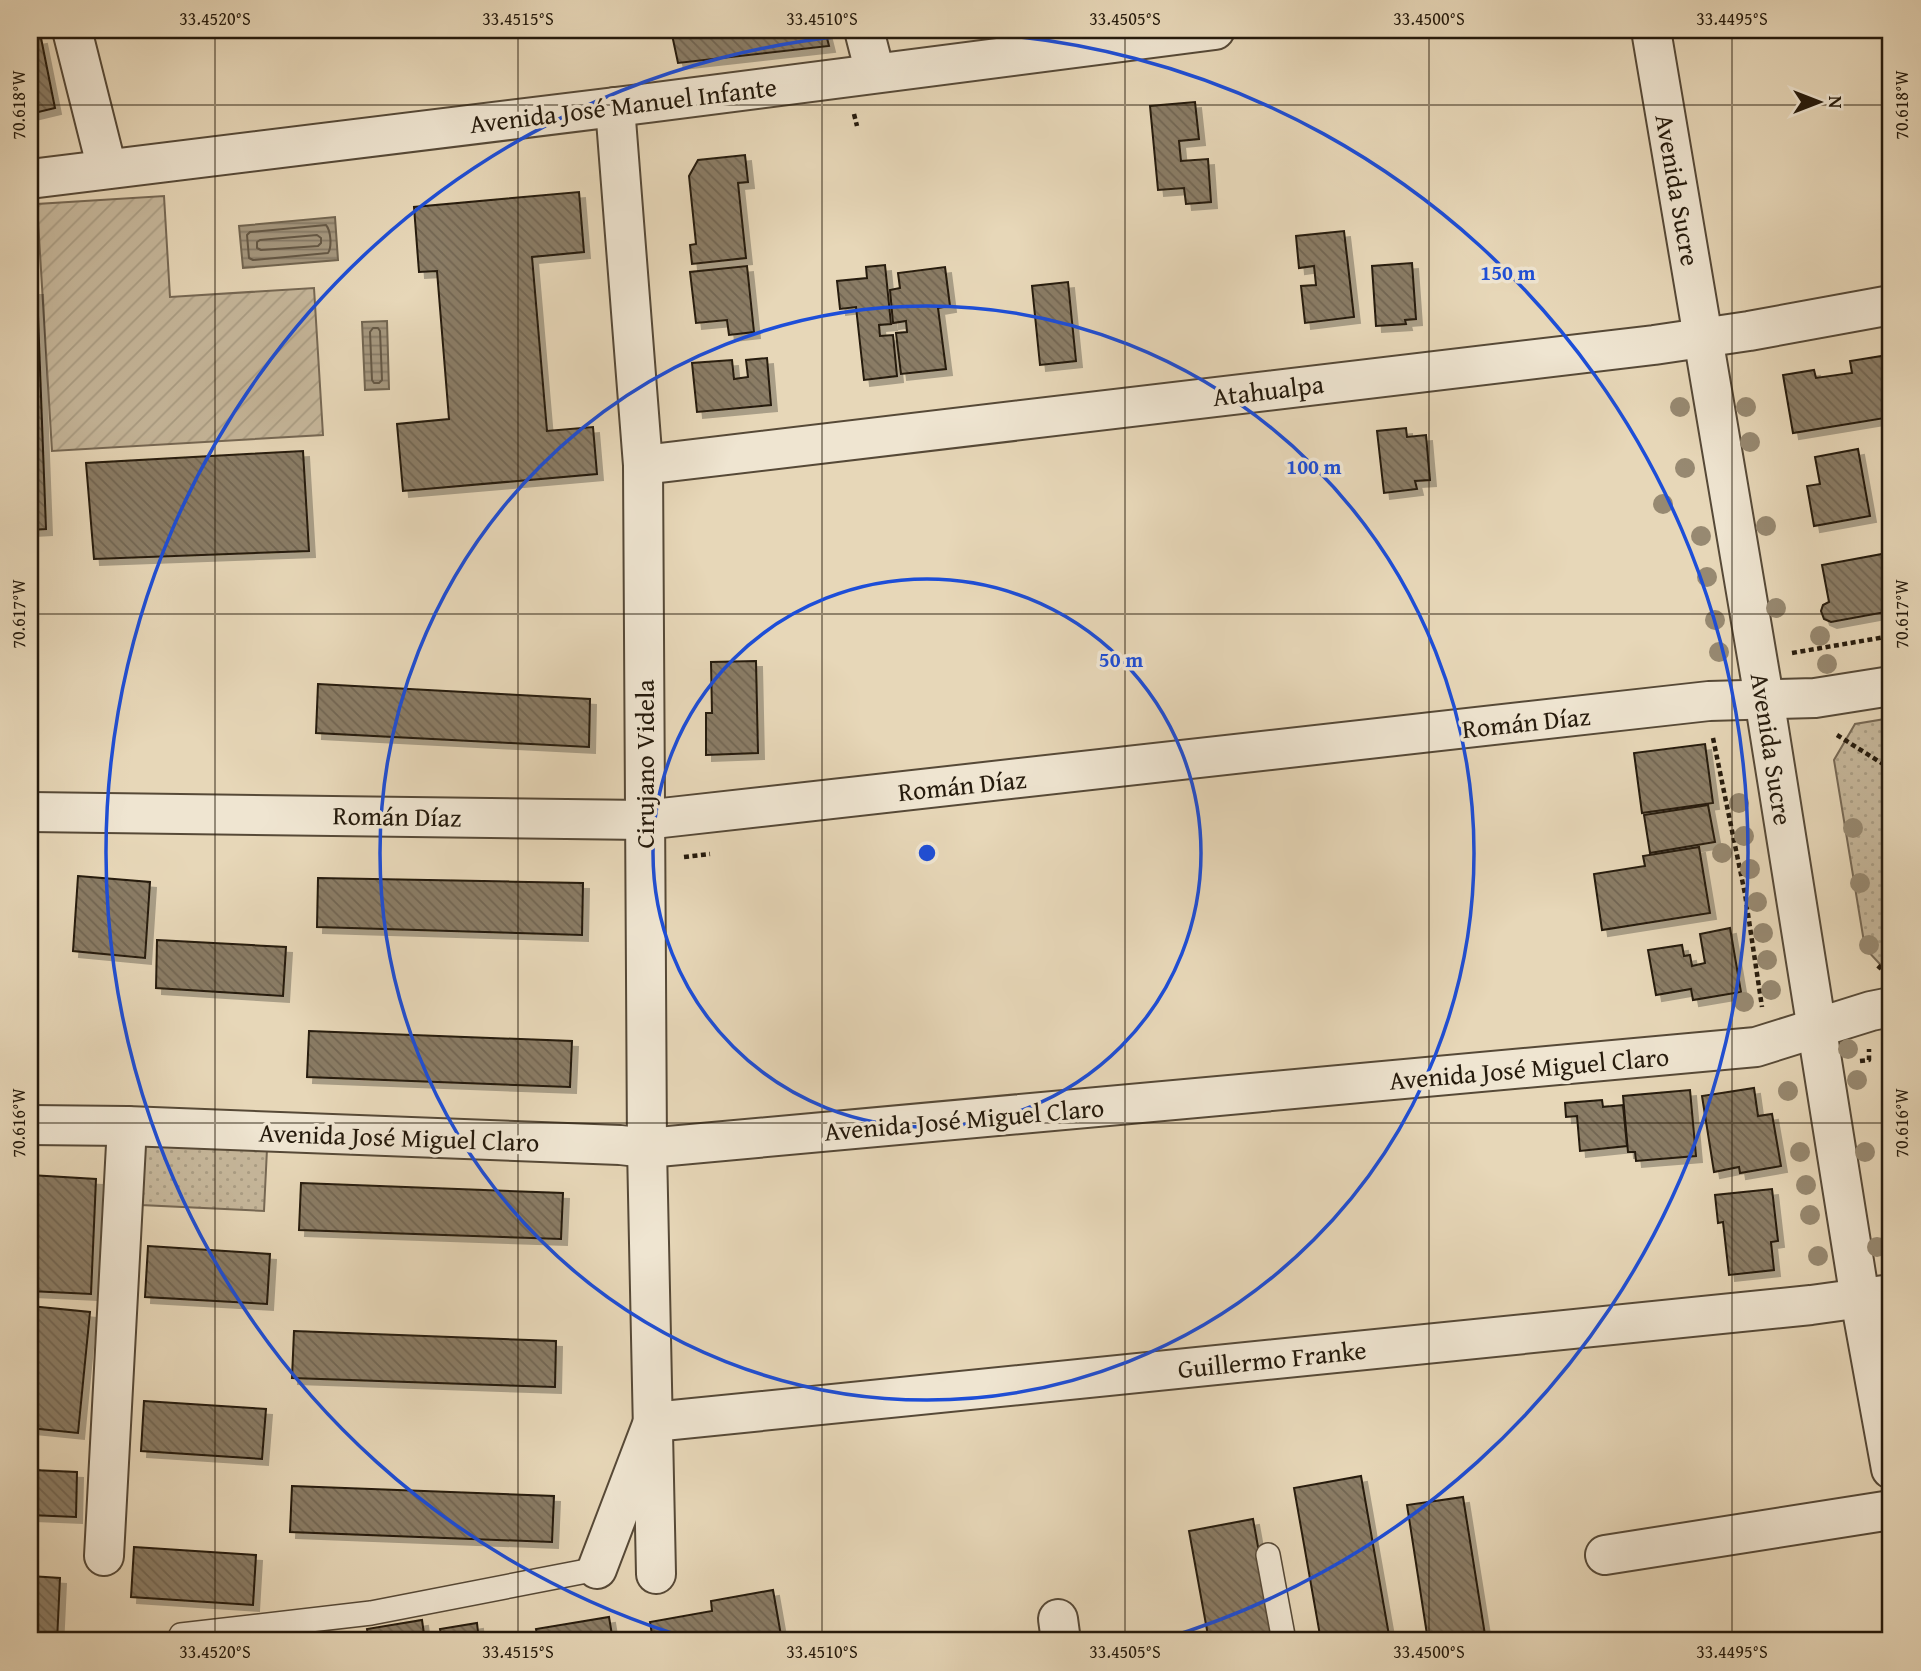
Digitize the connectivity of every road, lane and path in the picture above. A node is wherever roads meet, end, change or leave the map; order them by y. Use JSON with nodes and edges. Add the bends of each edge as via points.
{"nodes":[{"id":1,"x":72,"y":30,"type":"edge"},
{"id":2,"x":864,"y":30,"type":"edge"},
{"id":3,"x":1215,"y":30,"type":"edge"},
{"id":4,"x":1651,"y":30,"type":"edge"},
{"id":5,"x":875,"y":73,"type":"junction"},
{"id":6,"x":615,"y":107,"type":"junction"},
{"id":7,"x":107,"y":169,"type":"junction"},
{"id":8,"x":30,"y":179,"type":"edge"},
{"id":9,"x":1891,"y":305,"type":"edge"},
{"id":10,"x":1703,"y":337,"type":"junction"},
{"id":11,"x":643,"y":465,"type":"junction"},
{"id":12,"x":1891,"y":636,"type":"edge"},
{"id":13,"x":1757,"y":658,"type":"junction"},
{"id":14,"x":1891,"y":686,"type":"edge"},
{"id":15,"x":1764,"y":698,"type":"junction"},
{"id":16,"x":1837,"y":735,"type":"dead end"},
{"id":17,"x":1714,"y":738,"type":"dead end"},
{"id":18,"x":1891,"y":769,"type":"edge"},
{"id":19,"x":30,"y":812,"type":"edge"},
{"id":20,"x":644,"y":820,"type":"junction"},
{"id":21,"x":1891,"y":1007,"type":"edge"},
{"id":22,"x":1817,"y":1027,"type":"junction"},
{"id":23,"x":1769,"y":1045,"type":"junction"},
{"id":24,"x":30,"y":1125,"type":"edge"},
{"id":25,"x":127,"y":1126,"type":"junction"},
{"id":26,"x":647,"y":1148,"type":"junction"},
{"id":27,"x":1876,"y":1297,"type":"edge"},
{"id":28,"x":653,"y":1422,"type":"junction"},
{"id":29,"x":1891,"y":1469,"type":"edge"},
{"id":30,"x":1891,"y":1510,"type":"edge"},
{"id":31,"x":1268,"y":1555,"type":"dead end"},
{"id":32,"x":1605,"y":1555,"type":"dead end"},
{"id":33,"x":104,"y":1556,"type":"dead end"},
{"id":34,"x":597,"y":1569,"type":"joint"},
{"id":35,"x":656,"y":1574,"type":"dead end"},
{"id":36,"x":181,"y":1634,"type":"dead end"},
{"id":37,"x":1284,"y":1641,"type":"edge"}],
"edges":[{"from":1,"to":7,"type":"street"},
{"from":2,"to":5,"type":"street"},
{"from":3,"to":5,"type":"street","name":"Avenida José Manuel Infante"},
{"from":4,"to":10,"type":"street","name":"Avenida Sucre"},
{"from":5,"to":6,"type":"street","name":"Avenida José Manuel Infante"},
{"from":6,"to":7,"type":"street","name":"Avenida José Manuel Infante"},
{"from":6,"to":11,"type":"street","name":"Cirujano Videla"},
{"from":7,"to":8,"type":"street","name":"Avenida José Manuel Infante"},
{"from":9,"to":10,"type":"street","name":"Atahualpa"},
{"from":10,"to":11,"type":"street","name":"Atahualpa"},
{"from":10,"to":13,"type":"street","name":"Avenida Sucre"},
{"from":11,"to":20,"type":"street","name":"Cirujano Videla"},
{"from":12,"to":13,"type":"path"},
{"from":13,"to":15,"type":"street","name":"Avenida Sucre"},
{"from":14,"to":15,"type":"street","name":"Román Díaz","via":[[1815,698]]},
{"from":15,"to":20,"type":"street","name":"Román Díaz"},
{"from":15,"to":22,"type":"street","name":"Avenida Sucre"},
{"from":16,"to":18,"type":"path"},
{"from":17,"to":23,"type":"path"},
{"from":19,"to":20,"type":"street","name":"Román Díaz"},
{"from":20,"to":26,"type":"street","name":"Cirujano Videla"},
{"from":21,"to":22,"type":"street","name":"Avenida José Miguel Claro"},
{"from":22,"to":23,"type":"street","name":"Avenida José Miguel Claro"},
{"from":22,"to":27,"type":"street","name":"Avenida Sucre","via":[[1822,1069]]},
{"from":23,"to":26,"type":"street","name":"Avenida José Miguel Claro"},
{"from":24,"to":25,"type":"street","name":"Avenida José Miguel Claro"},
{"from":25,"to":26,"type":"street","name":"Avenida José Miguel Claro"},
{"from":25,"to":33,"type":"street"},
{"from":26,"to":28,"type":"street","name":"Cirujano Videla"},
{"from":27,"to":28,"type":"street","name":"Guillermo Franke"},
{"from":27,"to":29,"type":"street","name":"Avenida Sucre"},
{"from":28,"to":34,"type":"street","name":"Cirujano Videla"},
{"from":28,"to":35,"type":"street","name":"Cirujano Videla"},
{"from":30,"to":32,"type":"street"},
{"from":31,"to":37,"type":"lane"},
{"from":34,"to":36,"type":"lane","via":[[371,1613]]}]}
